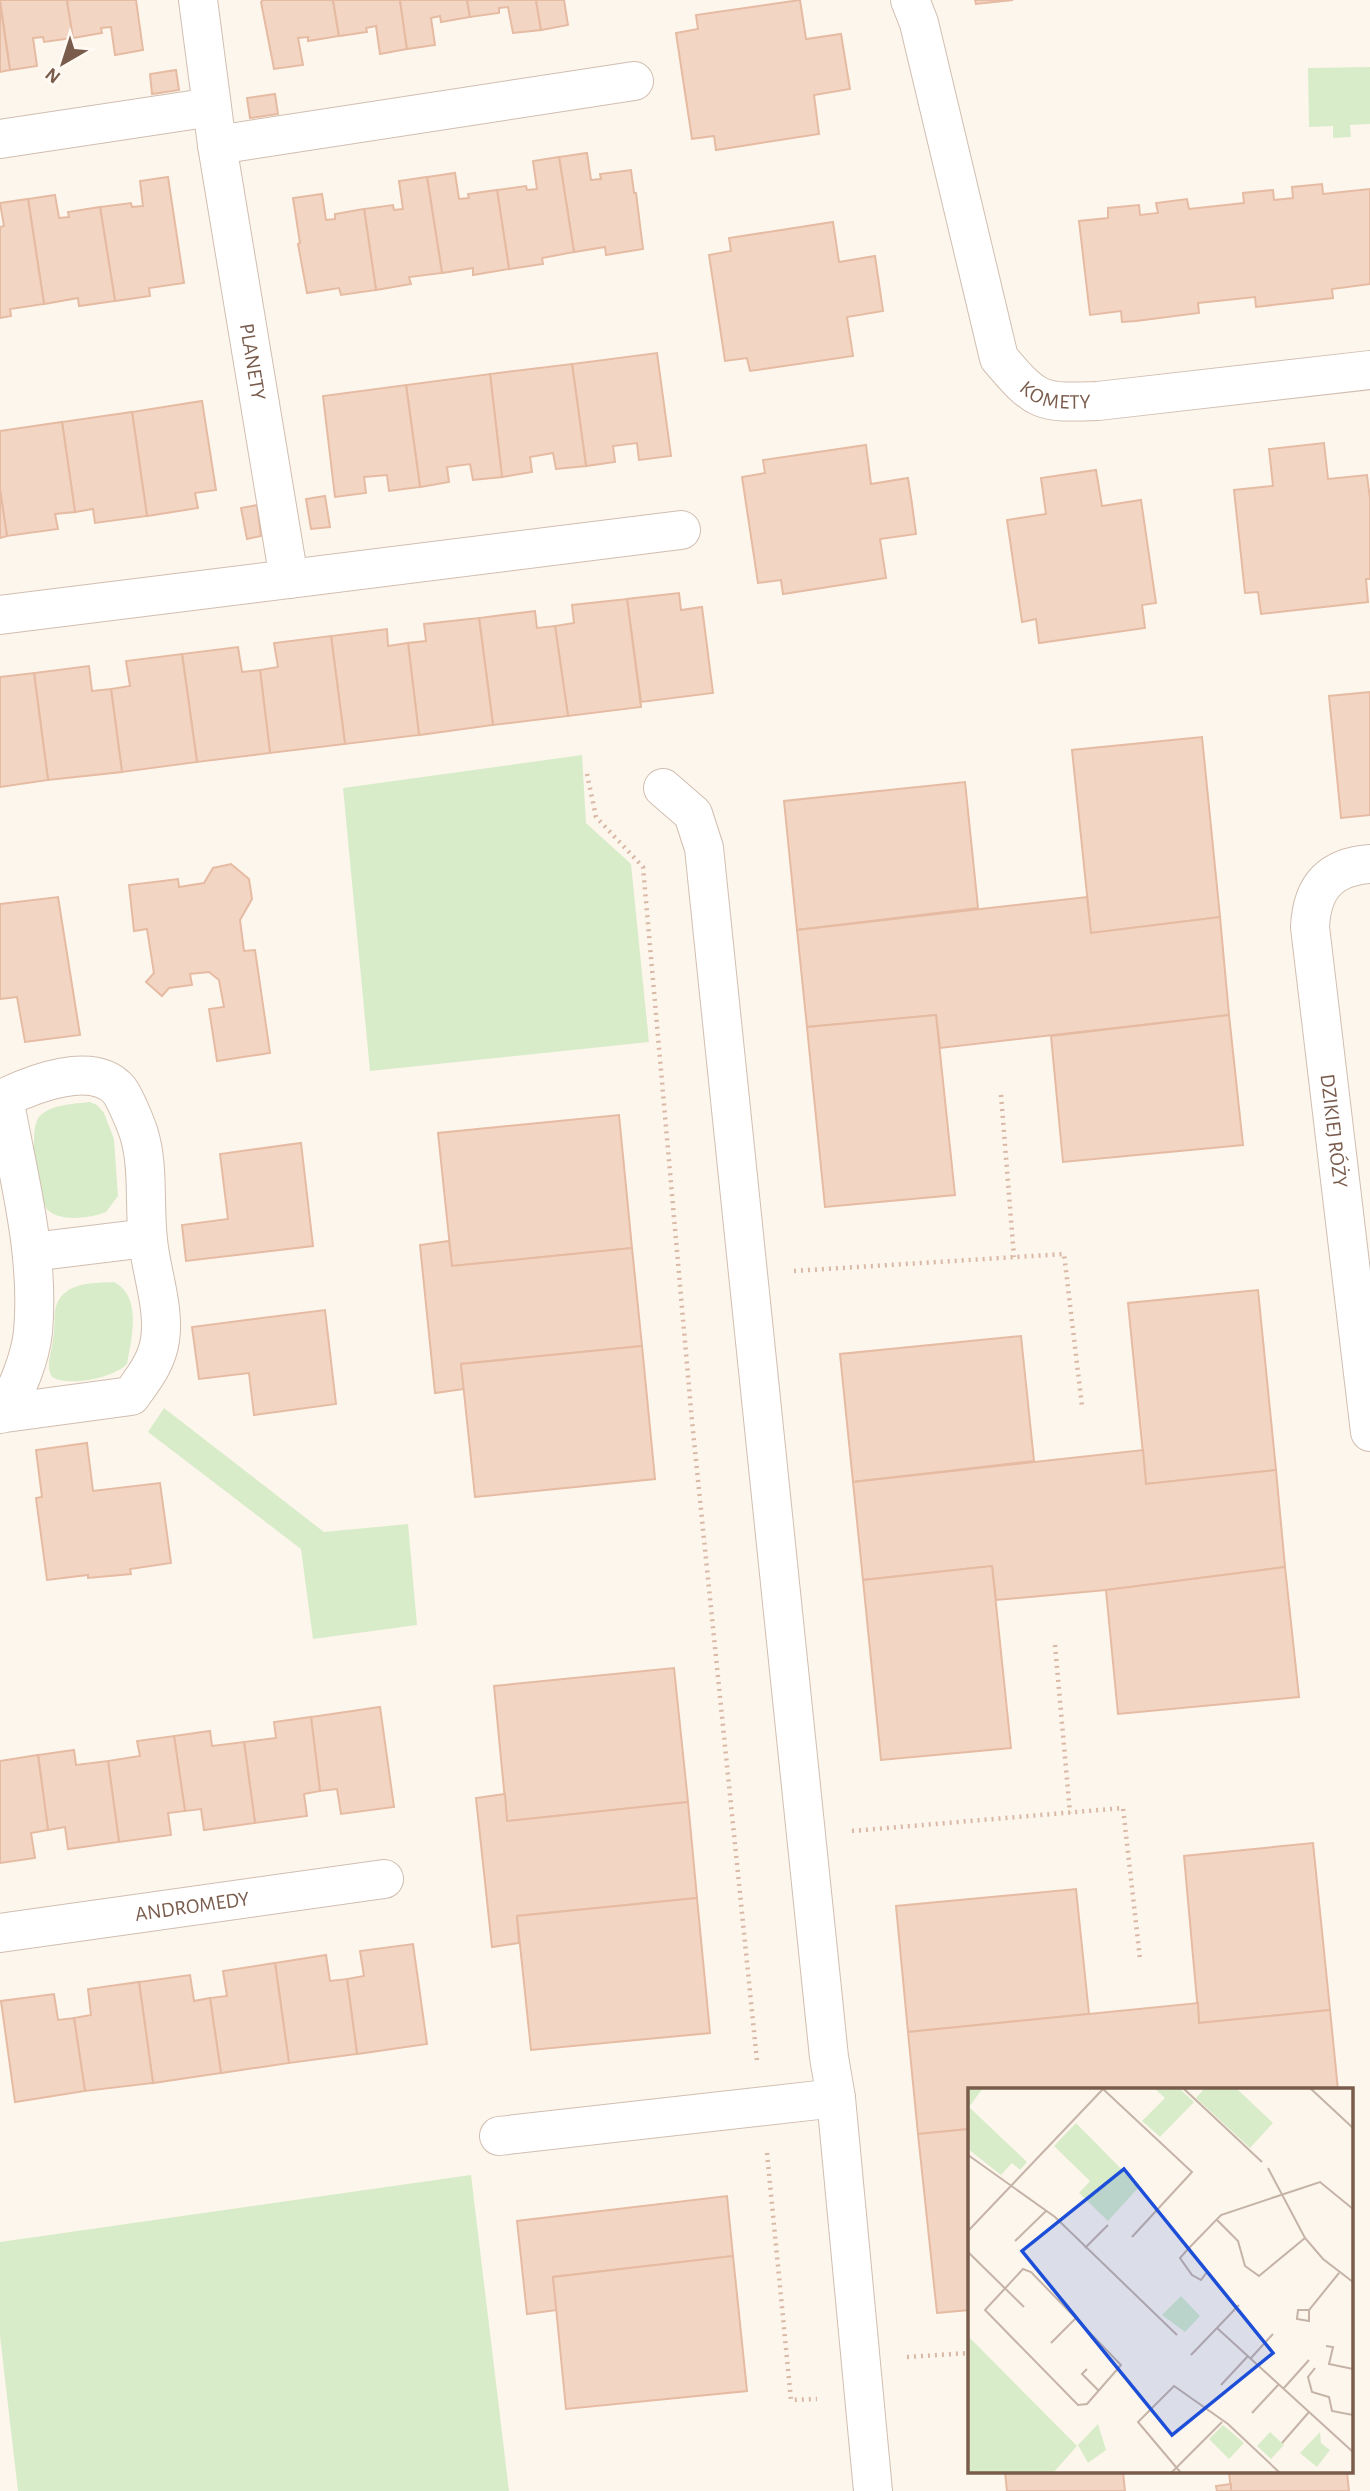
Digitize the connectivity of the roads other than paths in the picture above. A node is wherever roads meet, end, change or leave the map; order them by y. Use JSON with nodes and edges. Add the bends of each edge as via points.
{"nodes":[{"id":1,"x":198,"y":0,"type":"edge"},
{"id":2,"x":910,"y":0,"type":"edge"},
{"id":3,"x":635,"y":81,"type":"dead end"},
{"id":4,"x":212,"y":107,"type":"junction"},
{"id":5,"x":0,"y":139,"type":"edge"},
{"id":6,"x":217,"y":145,"type":"junction"},
{"id":7,"x":1370,"y":370,"type":"edge"},
{"id":8,"x":681,"y":530,"type":"dead end"},
{"id":9,"x":289,"y":579,"type":"junction"},
{"id":10,"x":0,"y":615,"type":"edge"},
{"id":11,"x":663,"y":788,"type":"dead end"},
{"id":12,"x":1370,"y":864,"type":"edge"},
{"id":13,"x":147,"y":1238,"type":"junction"},
{"id":14,"x":32,"y":1252,"type":"junction"},
{"id":15,"x":3,"y":1413,"type":"edge"},
{"id":16,"x":1370,"y":1432,"type":"edge"},
{"id":17,"x":384,"y":1879,"type":"dead end"},
{"id":18,"x":0,"y":1933,"type":"edge"},
{"id":19,"x":836,"y":2098,"type":"junction"},
{"id":20,"x":499,"y":2136,"type":"dead end"},
{"id":21,"x":873,"y":2491,"type":"edge"}],
"edges":[{"from":1,"to":4,"type":"street","name":"PLANETY"},
{"from":2,"to":7,"type":"street","name":"KOMETY","via":[[999,358],[1024,387],[1045,400],[1098,401]]},
{"from":3,"to":6,"type":"street"},
{"from":4,"to":5,"type":"street"},
{"from":4,"to":6,"type":"street","name":"PLANETY"},
{"from":6,"to":9,"type":"street","name":"PLANETY"},
{"from":8,"to":9,"type":"street"},
{"from":9,"to":10,"type":"street"},
{"from":11,"to":19,"type":"street","via":[[693,814],[704,848]]},
{"from":12,"to":16,"type":"street","name":"DZIKIEJ RÓŻY","via":[[1334,873],[1319,888],[1310,927]]},
{"from":13,"to":14,"type":"street"},
{"from":13,"to":14,"type":"street","via":[[139,1135],[118,1090],[95,1075],[68,1076],[4,1098]]},
{"from":13,"to":15,"type":"street","via":[[160,1339],[152,1366],[131,1396]]},
{"from":14,"to":15,"type":"street","via":[[33,1333],[22,1378]]},
{"from":17,"to":18,"type":"street","name":"ANDROMEDY"},
{"from":19,"to":20,"type":"street"},
{"from":19,"to":21,"type":"street"}]}
